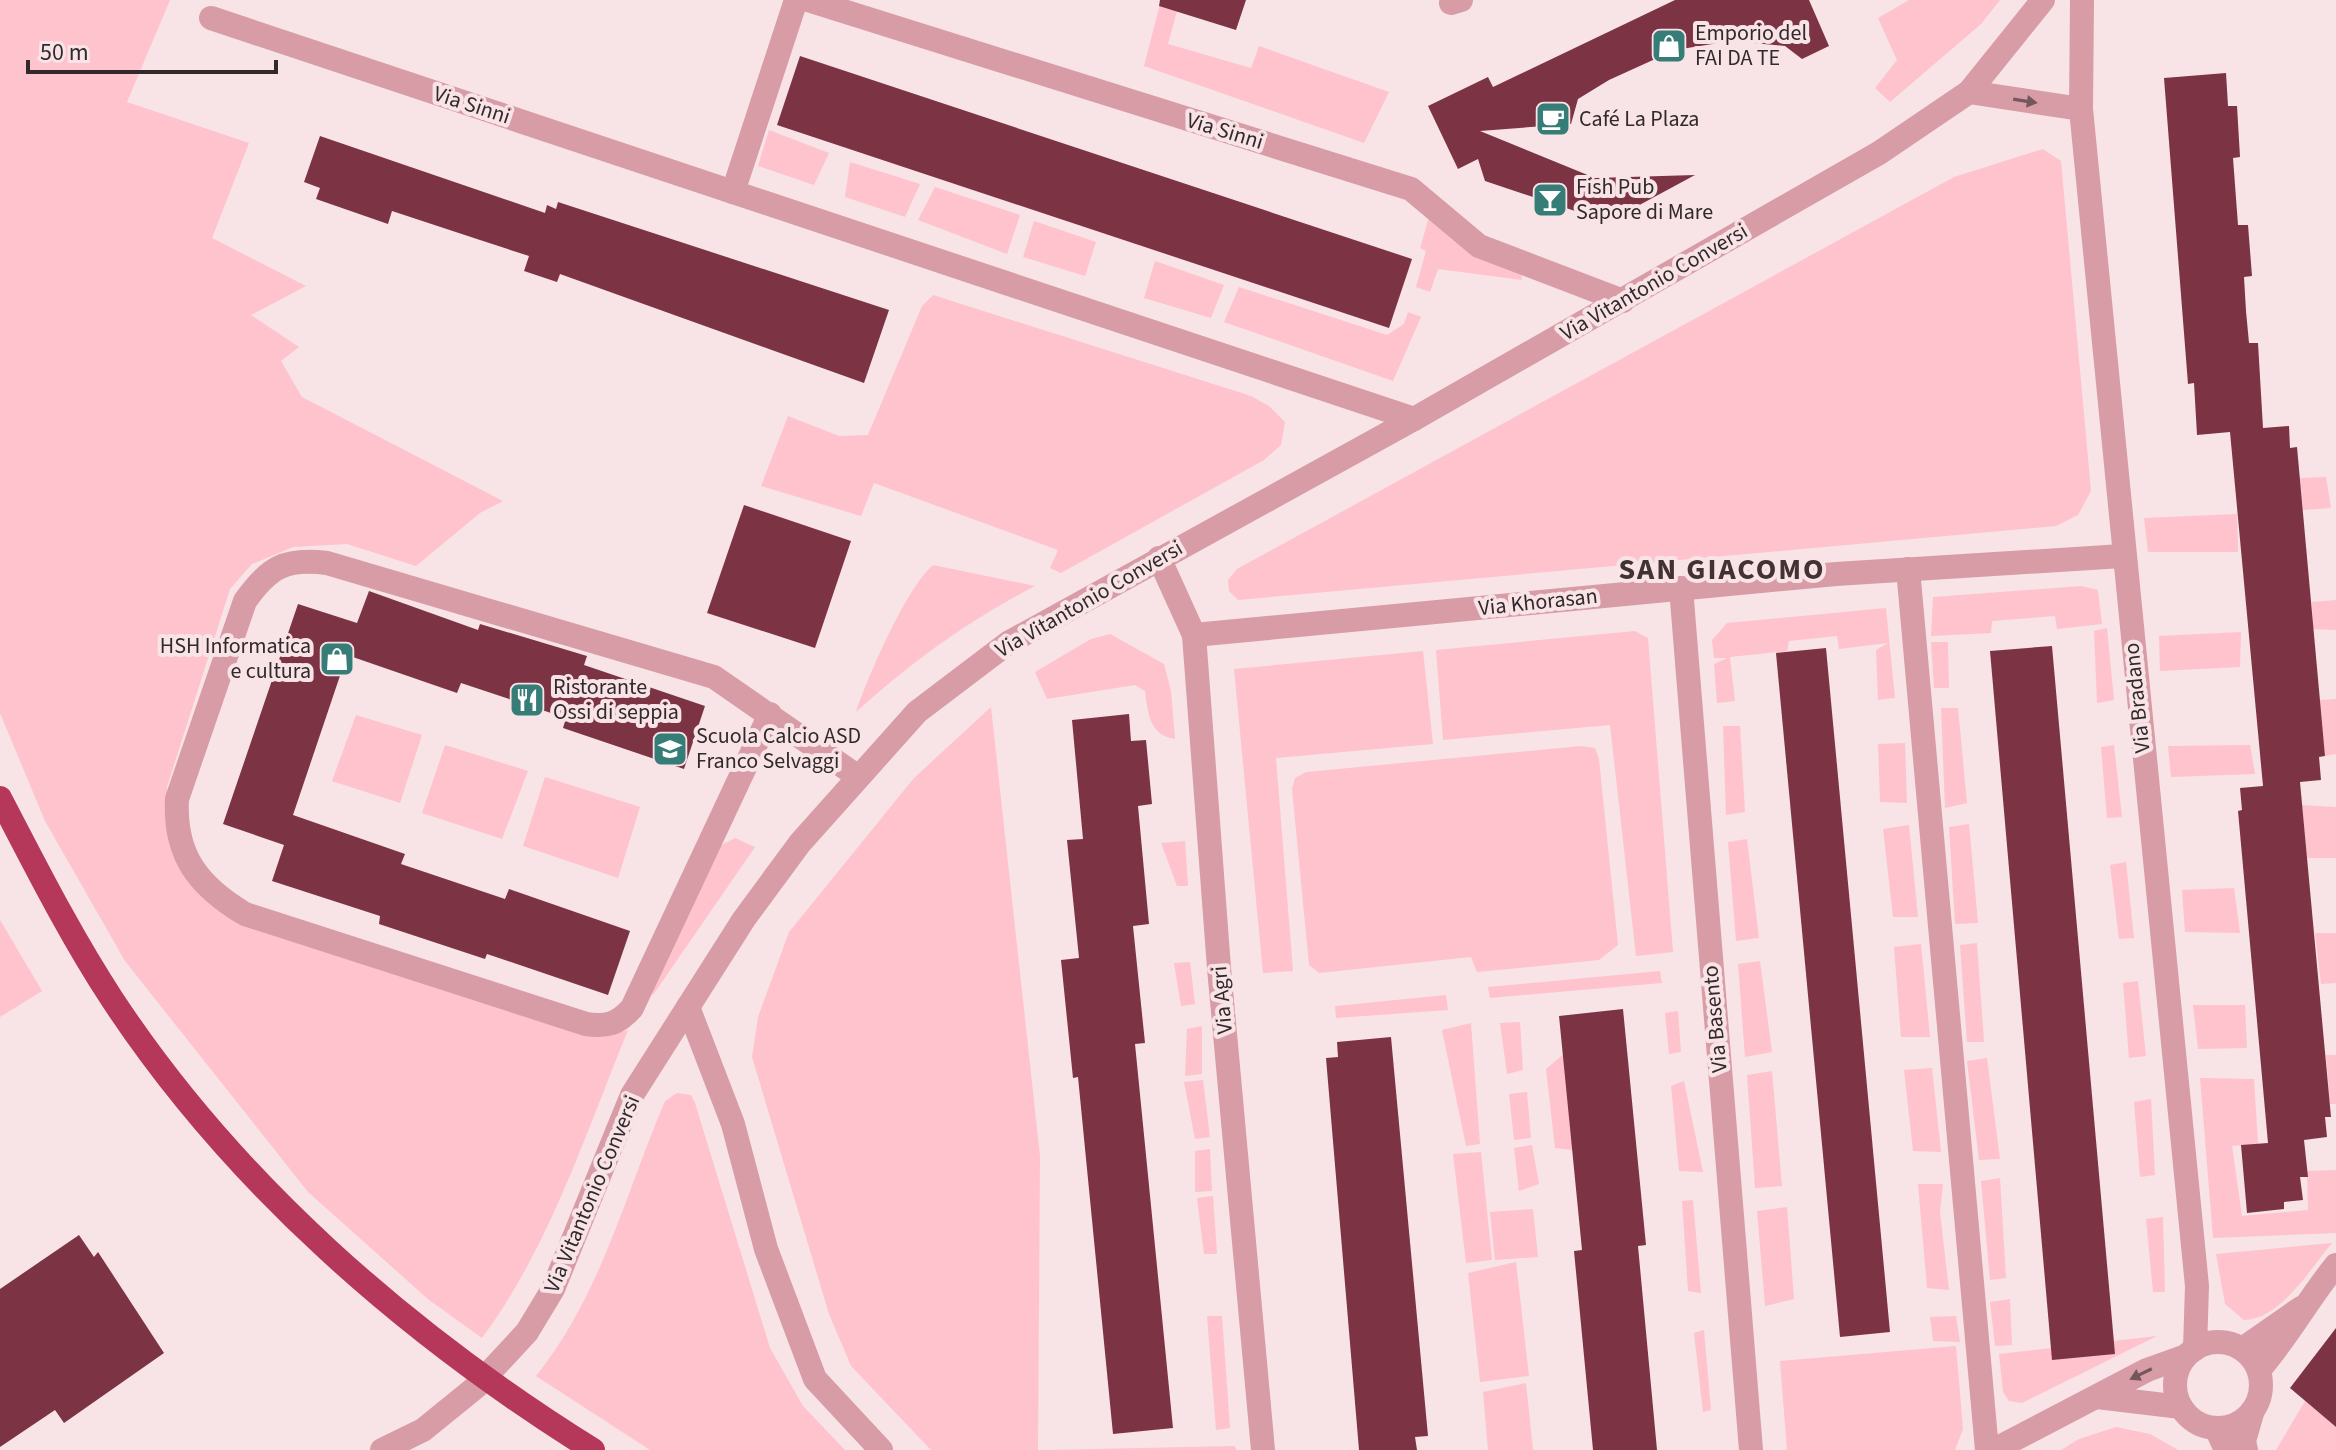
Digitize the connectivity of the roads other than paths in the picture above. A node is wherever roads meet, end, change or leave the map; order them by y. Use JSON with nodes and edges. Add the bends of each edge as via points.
{"nodes":[{"id":1,"x":796,"y":0,"type":"edge"},
{"id":2,"x":808,"y":0,"type":"edge"},
{"id":3,"x":2043,"y":0,"type":"edge"},
{"id":4,"x":2082,"y":0,"type":"edge"},
{"id":5,"x":211,"y":18,"type":"dead end"},
{"id":6,"x":1969,"y":92,"type":"junction"},
{"id":7,"x":2081,"y":109,"type":"junction"},
{"id":8,"x":733,"y":192,"type":"junction"},
{"id":9,"x":1623,"y":301,"type":"junction"},
{"id":10,"x":1414,"y":419,"type":"junction"},
{"id":11,"x":2122,"y":556,"type":"junction"},
{"id":12,"x":1159,"y":558,"type":"junction"},
{"id":13,"x":1908,"y":569,"type":"junction"},
{"id":14,"x":1681,"y":588,"type":"junction"},
{"id":15,"x":1194,"y":635,"type":"junction"},
{"id":16,"x":770,"y":714,"type":"junction"},
{"id":17,"x":857,"y":776,"type":"junction"},
{"id":18,"x":0,"y":798,"type":"edge"},
{"id":19,"x":688,"y":1007,"type":"junction"},
{"id":20,"x":2336,"y":1265,"type":"edge"},
{"id":21,"x":2303,"y":1306,"type":"junction"},
{"id":22,"x":2199,"y":1349,"type":"junction"},
{"id":23,"x":2242,"y":1349,"type":"junction"},
{"id":24,"x":2259,"y":1370,"type":"junction"},
{"id":25,"x":2097,"y":1397,"type":"junction"},
{"id":26,"x":2181,"y":1407,"type":"junction"},
{"id":27,"x":2253,"y":1410,"type":"junction"},
{"id":28,"x":2221,"y":1439,"type":"edge"},
{"id":29,"x":382,"y":1450,"type":"edge"},
{"id":30,"x":593,"y":1450,"type":"edge"},
{"id":31,"x":881,"y":1450,"type":"edge"},
{"id":32,"x":1263,"y":1450,"type":"edge"},
{"id":33,"x":1751,"y":1450,"type":"edge"},
{"id":34,"x":1987,"y":1450,"type":"edge"},
{"id":35,"x":1994,"y":1450,"type":"edge"},
{"id":36,"x":2246,"y":1450,"type":"edge"}],
"edges":[{"from":1,"to":8,"type":"street"},
{"from":2,"to":9,"type":"street","name":"Via Sinni","via":[[1411,189],[1479,246]]},
{"from":3,"to":6,"type":"street","name":"Via Vitantonio Conversi"},
{"from":4,"to":7,"type":"street","name":"Via Bradano"},
{"from":5,"to":8,"type":"street","name":"Via Sinni"},
{"from":6,"to":7,"type":"street","one_way":true},
{"from":6,"to":9,"type":"street","name":"Via Vitantonio Conversi","via":[[1879,153]]},
{"from":7,"to":11,"type":"street","name":"Via Bradano"},
{"from":8,"to":10,"type":"street","name":"Via Sinni"},
{"from":9,"to":10,"type":"street","name":"Via Vitantonio Conversi"},
{"from":10,"to":12,"type":"street","name":"Via Vitantonio Conversi"},
{"from":11,"to":13,"type":"street","name":"Via Khorasan"},
{"from":11,"to":22,"type":"street","name":"Via Bradano","via":[[2197,1286]]},
{"from":12,"to":15,"type":"street","name":"Via Agri"},
{"from":12,"to":17,"type":"street","name":"Via Vitantonio Conversi","via":[[1008,643],[917,712]]},
{"from":13,"to":14,"type":"street","name":"Via Khorasan"},
{"from":13,"to":34,"type":"street"},
{"from":14,"to":15,"type":"street","name":"Via Khorasan"},
{"from":14,"to":33,"type":"street","name":"Via Basento"},
{"from":15,"to":32,"type":"street","name":"Via Agri"},
{"from":16,"to":16,"type":"street","via":[[714,677],[327,563],[280,565],[245,601],[177,799],[176,828],[200,879],[245,914],[603,1026],[620,1022],[632,1008]]},
{"from":16,"to":17,"type":"street"},
{"from":17,"to":19,"type":"street","name":"Via Vitantonio Conversi","via":[[744,919]]},
{"from":18,"to":30,"type":"highway","via":[[111,998],[246,1168],[390,1308]]},
{"from":19,"to":29,"type":"street","name":"Via Vitantonio Conversi","via":[[632,1095],[573,1244],[527,1332],[476,1387],[423,1430]]},
{"from":19,"to":31,"type":"street","via":[[733,1124],[766,1249],[815,1379]]},
{"from":20,"to":21,"type":"street"},
{"from":21,"to":23,"type":"street"},
{"from":21,"to":24,"type":"street","via":[[2284,1342]]},
{"from":22,"to":23,"type":"street"},
{"from":22,"to":25,"type":"street","one_way":true},
{"from":22,"to":26,"type":"street","via":[[2176,1381]]},
{"from":23,"to":24,"type":"street"},
{"from":24,"to":27,"type":"street","via":[[2259,1397]]},
{"from":25,"to":26,"type":"street"},
{"from":25,"to":35,"type":"street"},
{"from":26,"to":28,"type":"street"},
{"from":27,"to":28,"type":"street"},
{"from":27,"to":36,"type":"street"}]}
